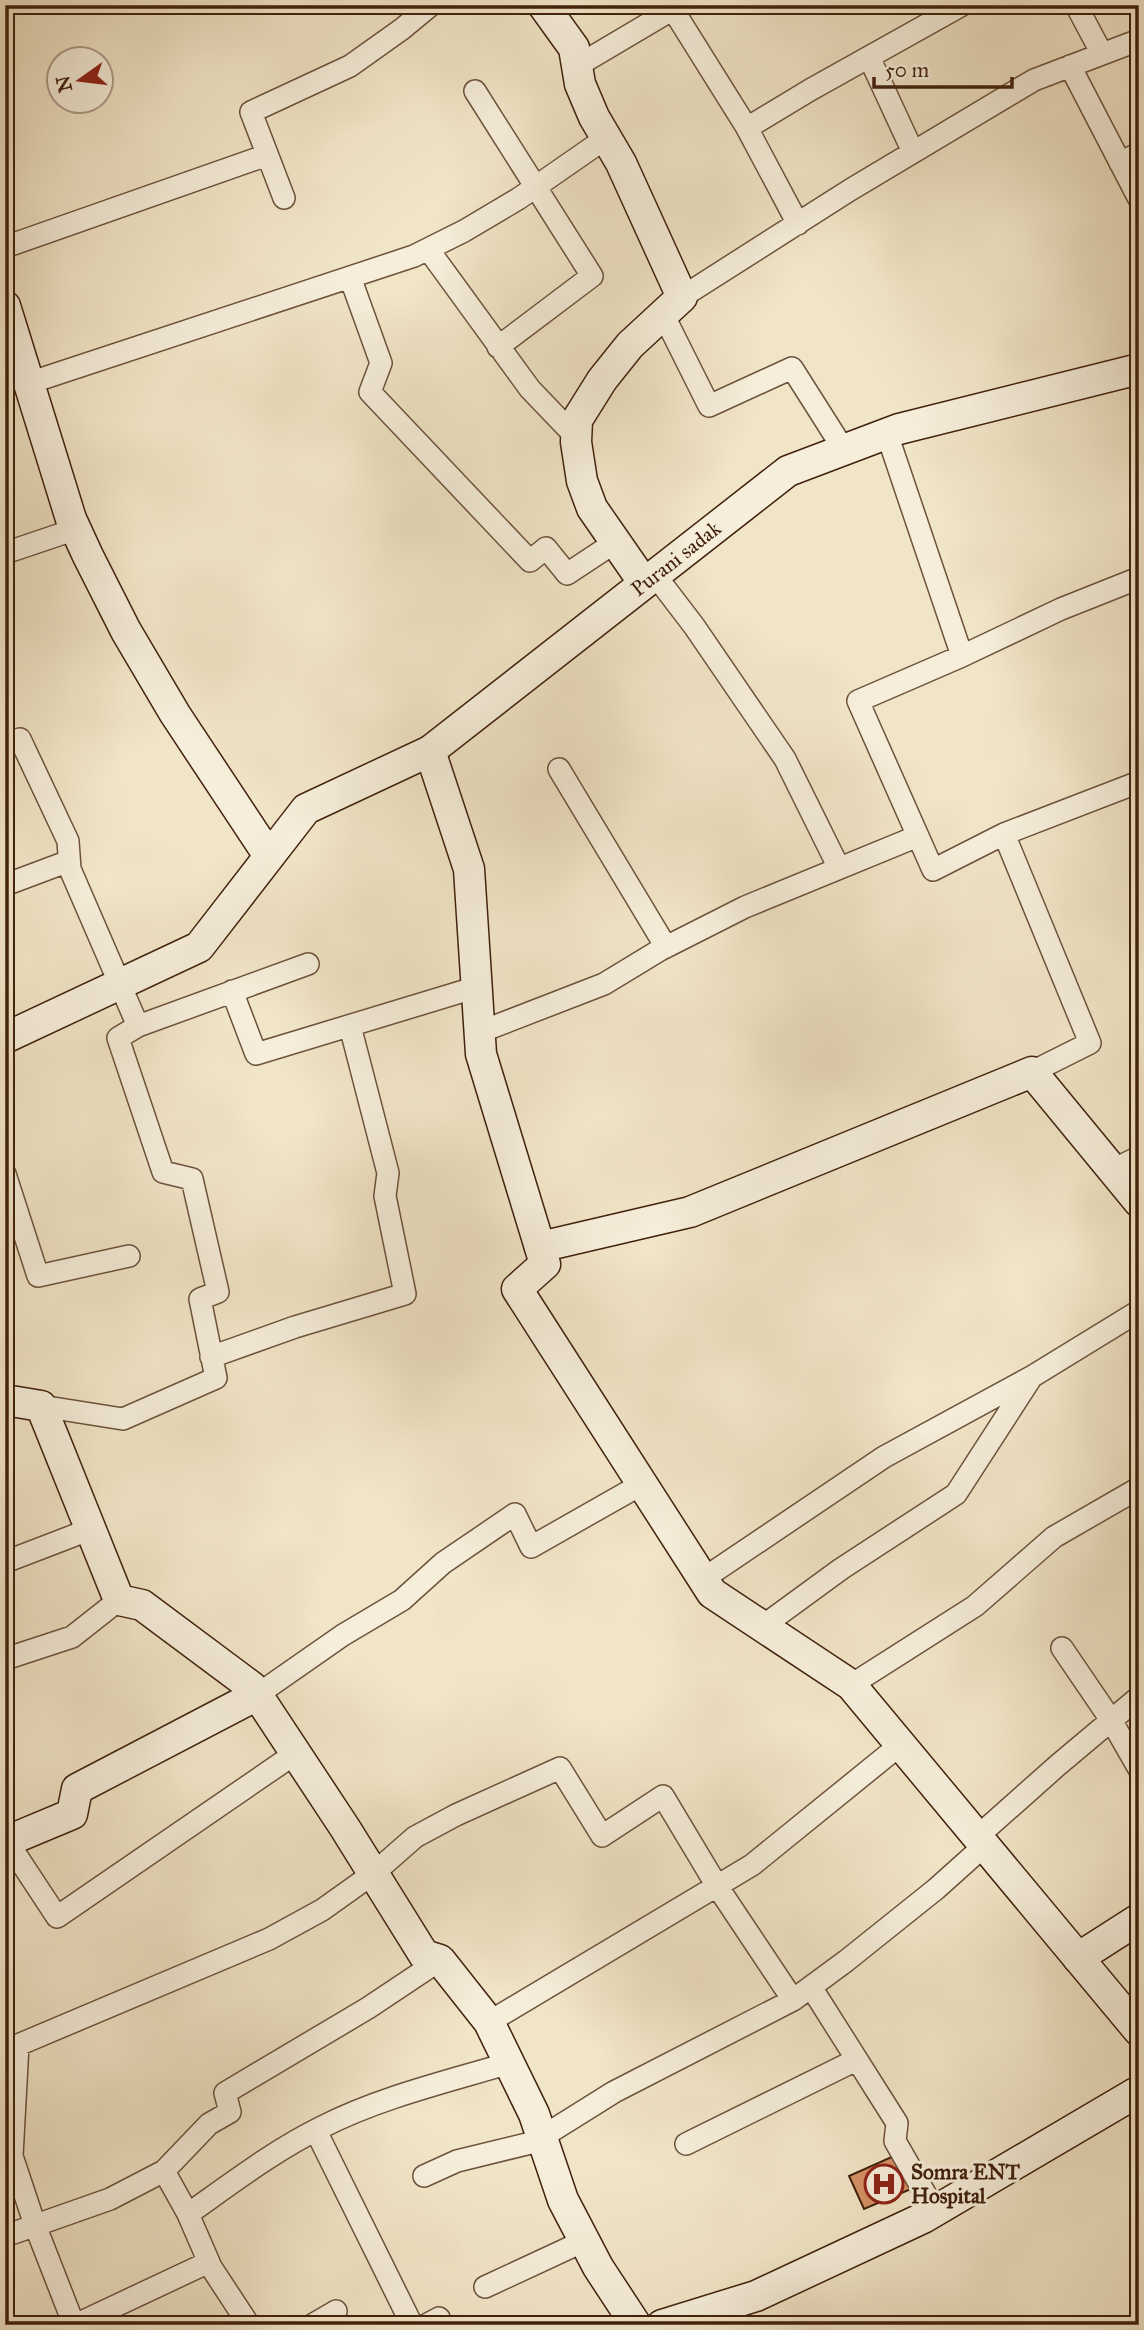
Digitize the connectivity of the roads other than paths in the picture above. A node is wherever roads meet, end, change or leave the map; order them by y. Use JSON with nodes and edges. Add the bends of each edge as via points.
{"nodes":[{"id":1,"x":431,"y":5,"type":"edge"},
{"id":2,"x":543,"y":5,"type":"edge"},
{"id":3,"x":962,"y":5,"type":"edge"},
{"id":4,"x":1076,"y":5,"type":"edge"},
{"id":5,"x":674,"y":7,"type":"edge"},
{"id":6,"x":1139,"y":40,"type":"edge"},
{"id":7,"x":1102,"y":54,"type":"junction"},
{"id":8,"x":869,"y":57,"type":"junction"},
{"id":9,"x":577,"y":66,"type":"junction"},
{"id":10,"x":1070,"y":66,"type":"junction"},
{"id":11,"x":475,"y":91,"type":"dead end"},
{"id":12,"x":747,"y":128,"type":"junction"},
{"id":13,"x":606,"y":138,"type":"junction"},
{"id":14,"x":914,"y":152,"type":"junction"},
{"id":15,"x":267,"y":155,"type":"junction"},
{"id":16,"x":1130,"y":158,"type":"edge"},
{"id":17,"x":536,"y":186,"type":"junction"},
{"id":18,"x":284,"y":198,"type":"dead end"},
{"id":19,"x":1139,"y":199,"type":"edge"},
{"id":20,"x":798,"y":224,"type":"junction"},
{"id":21,"x":5,"y":247,"type":"edge"},
{"id":22,"x":428,"y":249,"type":"junction"},
{"id":23,"x":350,"y":277,"type":"junction"},
{"id":24,"x":673,"y":305,"type":"junction"},
{"id":25,"x":5,"y":306,"type":"edge"},
{"id":26,"x":498,"y":347,"type":"junction"},
{"id":27,"x":1139,"y":369,"type":"edge"},
{"id":28,"x":29,"y":383,"type":"junction"},
{"id":29,"x":887,"y":434,"type":"junction"},
{"id":30,"x":576,"y":437,"type":"junction"},
{"id":31,"x":844,"y":450,"type":"junction"},
{"id":32,"x":76,"y":529,"type":"junction"},
{"id":33,"x":614,"y":543,"type":"junction"},
{"id":34,"x":5,"y":553,"type":"edge"},
{"id":35,"x":1139,"y":578,"type":"edge"},
{"id":36,"x":649,"y":579,"type":"junction"},
{"id":37,"x":962,"y":656,"type":"junction"},
{"id":38,"x":5,"y":743,"type":"edge"},
{"id":39,"x":430,"y":751,"type":"junction"},
{"id":40,"x":559,"y":769,"type":"dead end"},
{"id":41,"x":1139,"y":782,"type":"edge"},
{"id":42,"x":1004,"y":834,"type":"junction"},
{"id":43,"x":918,"y":836,"type":"junction"},
{"id":44,"x":270,"y":856,"type":"junction"},
{"id":45,"x":69,"y":862,"type":"junction"},
{"id":46,"x":839,"y":868,"type":"junction"},
{"id":47,"x":5,"y":885,"type":"edge"},
{"id":48,"x":666,"y":947,"type":"junction"},
{"id":49,"x":308,"y":964,"type":"dead end"},
{"id":50,"x":120,"y":984,"type":"junction"},
{"id":51,"x":477,"y":986,"type":"junction"},
{"id":52,"x":232,"y":991,"type":"junction"},
{"id":53,"x":138,"y":1026,"type":"junction"},
{"id":54,"x":350,"y":1026,"type":"junction"},
{"id":55,"x":480,"y":1032,"type":"junction"},
{"id":56,"x":5,"y":1038,"type":"edge"},
{"id":57,"x":1032,"y":1072,"type":"junction"},
{"id":58,"x":1126,"y":1164,"type":"edge"},
{"id":59,"x":5,"y":1174,"type":"edge"},
{"id":60,"x":1139,"y":1202,"type":"edge"},
{"id":61,"x":540,"y":1247,"type":"junction"},
{"id":62,"x":129,"y":1256,"type":"dead end"},
{"id":63,"x":1139,"y":1311,"type":"edge"},
{"id":64,"x":211,"y":1357,"type":"junction"},
{"id":65,"x":1033,"y":1376,"type":"junction"},
{"id":66,"x":5,"y":1400,"type":"edge"},
{"id":67,"x":41,"y":1406,"type":"junction"},
{"id":68,"x":642,"y":1484,"type":"junction"},
{"id":69,"x":1139,"y":1488,"type":"edge"},
{"id":70,"x":90,"y":1529,"type":"junction"},
{"id":71,"x":5,"y":1562,"type":"edge"},
{"id":72,"x":703,"y":1579,"type":"junction"},
{"id":73,"x":119,"y":1600,"type":"junction"},
{"id":74,"x":763,"y":1626,"type":"junction"},
{"id":75,"x":1062,"y":1648,"type":"dead end"},
{"id":76,"x":5,"y":1660,"type":"edge"},
{"id":77,"x":850,"y":1685,"type":"junction"},
{"id":78,"x":257,"y":1695,"type":"junction"},
{"id":79,"x":1139,"y":1697,"type":"edge"},
{"id":80,"x":1111,"y":1720,"type":"junction"},
{"id":81,"x":901,"y":1745,"type":"junction"},
{"id":82,"x":296,"y":1753,"type":"junction"},
{"id":83,"x":1139,"y":1769,"type":"edge"},
{"id":84,"x":981,"y":1841,"type":"junction"},
{"id":85,"x":6,"y":1842,"type":"edge"},
{"id":86,"x":373,"y":1873,"type":"junction"},
{"id":87,"x":717,"y":1886,"type":"junction"},
{"id":88,"x":1139,"y":1919,"type":"edge"},
{"id":89,"x":1078,"y":1958,"type":"junction"},
{"id":90,"x":440,"y":1960,"type":"junction"},
{"id":91,"x":802,"y":1993,"type":"junction"},
{"id":92,"x":489,"y":2022,"type":"junction"},
{"id":93,"x":1139,"y":2031,"type":"edge"},
{"id":94,"x":856,"y":2060,"type":"junction"},
{"id":95,"x":509,"y":2063,"type":"junction"},
{"id":96,"x":1139,"y":2091,"type":"edge"},
{"id":97,"x":316,"y":2131,"type":"junction"},
{"id":98,"x":542,"y":2138,"type":"junction"},
{"id":99,"x":686,"y":2144,"type":"dead end"},
{"id":100,"x":164,"y":2171,"type":"junction"},
{"id":101,"x":424,"y":2176,"type":"dead end"},
{"id":102,"x":935,"y":2211,"type":"junction"},
{"id":103,"x":188,"y":2214,"type":"junction"},
{"id":104,"x":34,"y":2225,"type":"junction"},
{"id":105,"x":5,"y":2236,"type":"edge"},
{"id":106,"x":584,"y":2241,"type":"junction"},
{"id":107,"x":209,"y":2262,"type":"junction"},
{"id":108,"x":485,"y":2287,"type":"dead end"},
{"id":109,"x":336,"y":2311,"type":"dead end"},
{"id":110,"x":103,"y":2319,"type":"edge"},
{"id":111,"x":245,"y":2323,"type":"edge"},
{"id":112,"x":74,"y":2325,"type":"edge"},
{"id":113,"x":312,"y":2325,"type":"edge"},
{"id":114,"x":412,"y":2325,"type":"edge"},
{"id":115,"x":636,"y":2325,"type":"edge"},
{"id":116,"x":662,"y":2325,"type":"edge"}],
"edges":[{"from":1,"to":15,"type":"street","via":[[350,66],[251,112]]},
{"from":2,"to":9,"type":"street","via":[[574,48]]},
{"from":3,"to":8,"type":"street"},
{"from":4,"to":7,"type":"street"},
{"from":5,"to":9,"type":"street"},
{"from":5,"to":12,"type":"street"},
{"from":6,"to":7,"type":"street"},
{"from":7,"to":10,"type":"street"},
{"from":8,"to":12,"type":"street"},
{"from":8,"to":14,"type":"street"},
{"from":9,"to":13,"type":"street","via":[[580,84]]},
{"from":10,"to":14,"type":"street","via":[[1034,80]]},
{"from":10,"to":16,"type":"street"},
{"from":11,"to":17,"type":"street"},
{"from":12,"to":20,"type":"street"},
{"from":13,"to":17,"type":"street"},
{"from":13,"to":24,"type":"street","via":[[621,163]]},
{"from":14,"to":20,"type":"street"},
{"from":15,"to":18,"type":"street"},
{"from":15,"to":21,"type":"street"},
{"from":16,"to":19,"type":"street"},
{"from":17,"to":22,"type":"street"},
{"from":17,"to":26,"type":"street","via":[[592,276]]},
{"from":20,"to":24,"type":"street"},
{"from":22,"to":23,"type":"street"},
{"from":22,"to":26,"type":"street"},
{"from":23,"to":28,"type":"street"},
{"from":23,"to":33,"type":"street","via":[[381,363],[370,392],[530,561],[546,548],[567,574]]},
{"from":24,"to":30,"type":"street","via":[[630,345],[602,380],[577,420]]},
{"from":24,"to":31,"type":"street","via":[[709,406],[792,368]]},
{"from":25,"to":28,"type":"street"},
{"from":26,"to":30,"type":"street"},
{"from":27,"to":29,"type":"street","name":"Purani sadak"},
{"from":28,"to":32,"type":"street"},
{"from":29,"to":31,"type":"street","name":"Purani sadak"},
{"from":29,"to":37,"type":"street"},
{"from":30,"to":33,"type":"street","via":[[582,481]]},
{"from":31,"to":36,"type":"street","name":"Purani sadak","via":[[788,471]]},
{"from":32,"to":34,"type":"street"},
{"from":32,"to":44,"type":"street","via":[[169,702]]},
{"from":33,"to":36,"type":"street"},
{"from":35,"to":37,"type":"street"},
{"from":36,"to":39,"type":"street","name":"Purani sadak"},
{"from":36,"to":46,"type":"street","via":[[694,626],[785,759]]},
{"from":37,"to":43,"type":"street","via":[[858,701]]},
{"from":38,"to":45,"type":"street","via":[[20,739],[68,841]]},
{"from":39,"to":44,"type":"street","name":"Purani sadak","via":[[306,809]]},
{"from":39,"to":51,"type":"street","via":[[469,869]]},
{"from":40,"to":48,"type":"street"},
{"from":41,"to":42,"type":"street"},
{"from":42,"to":43,"type":"street","via":[[933,870]]},
{"from":42,"to":57,"type":"street","via":[[1090,1043]]},
{"from":43,"to":46,"type":"street"},
{"from":44,"to":50,"type":"street","name":"Purani sadak","via":[[199,947]]},
{"from":45,"to":47,"type":"street"},
{"from":45,"to":50,"type":"street"},
{"from":46,"to":48,"type":"street","via":[[745,907]]},
{"from":48,"to":55,"type":"street","via":[[604,984]]},
{"from":49,"to":52,"type":"street"},
{"from":50,"to":53,"type":"street"},
{"from":50,"to":56,"type":"street","name":"Purani sadak"},
{"from":51,"to":54,"type":"street"},
{"from":51,"to":55,"type":"street"},
{"from":52,"to":53,"type":"street"},
{"from":52,"to":54,"type":"street","via":[[256,1054]]},
{"from":53,"to":64,"type":"street","via":[[118,1038],[163,1172],[192,1179],[218,1292],[200,1299]]},
{"from":54,"to":64,"type":"street","via":[[388,1173],[385,1196],[405,1294]]},
{"from":55,"to":61,"type":"street","via":[[481,1054]]},
{"from":57,"to":58,"type":"street"},
{"from":57,"to":61,"type":"street","via":[[690,1212]]},
{"from":58,"to":60,"type":"street"},
{"from":59,"to":62,"type":"street","via":[[38,1276]]},
{"from":61,"to":68,"type":"street","via":[[545,1264],[517,1289]]},
{"from":63,"to":65,"type":"street"},
{"from":64,"to":67,"type":"street","via":[[215,1378],[123,1419]]},
{"from":65,"to":72,"type":"street","via":[[884,1457]]},
{"from":65,"to":74,"type":"street","via":[[956,1494]]},
{"from":66,"to":67,"type":"street"},
{"from":67,"to":70,"type":"street"},
{"from":68,"to":72,"type":"street"},
{"from":68,"to":78,"type":"street","via":[[531,1547],[515,1514],[443,1563],[402,1600],[343,1634]]},
{"from":69,"to":77,"type":"street","via":[[1054,1537],[975,1606]]},
{"from":70,"to":71,"type":"street"},
{"from":70,"to":73,"type":"street"},
{"from":72,"to":74,"type":"street","via":[[712,1593]]},
{"from":73,"to":76,"type":"street","via":[[72,1637]]},
{"from":73,"to":78,"type":"street","via":[[142,1605]]},
{"from":74,"to":77,"type":"street"},
{"from":75,"to":80,"type":"street"},
{"from":77,"to":81,"type":"street"},
{"from":78,"to":82,"type":"street"},
{"from":78,"to":85,"type":"street","via":[[77,1789],[72,1814]]},
{"from":79,"to":80,"type":"street"},
{"from":80,"to":83,"type":"street"},
{"from":80,"to":84,"type":"street"},
{"from":81,"to":84,"type":"street"},
{"from":81,"to":87,"type":"street","via":[[752,1865]]},
{"from":82,"to":85,"type":"street","via":[[57,1917]]},
{"from":82,"to":86,"type":"street"},
{"from":84,"to":89,"type":"street"},
{"from":84,"to":91,"type":"street","via":[[936,1889]]},
{"from":86,"to":87,"type":"street","via":[[415,1837],[560,1768],[601,1836],[663,1796]]},
{"from":86,"to":90,"type":"street","via":[[424,1955]]},
{"from":86,"to":104,"type":"street","via":[[322,1910],[269,1939],[18,2045],[12,2156]]},
{"from":87,"to":91,"type":"street"},
{"from":87,"to":92,"type":"street"},
{"from":88,"to":89,"type":"street"},
{"from":89,"to":93,"type":"street"},
{"from":90,"to":92,"type":"street"},
{"from":90,"to":100,"type":"street","via":[[225,2093],[230,2112],[209,2124]]},
{"from":91,"to":94,"type":"street"},
{"from":91,"to":98,"type":"street","via":[[614,2092]]},
{"from":92,"to":95,"type":"street"},
{"from":94,"to":99,"type":"street"},
{"from":94,"to":102,"type":"street","via":[[897,2123],[895,2141]]},
{"from":95,"to":97,"type":"street","via":[[388,2099]]},
{"from":95,"to":98,"type":"street"},
{"from":96,"to":102,"type":"street"},
{"from":97,"to":103,"type":"street"},
{"from":97,"to":114,"type":"street"},
{"from":98,"to":101,"type":"street","via":[[457,2161]]},
{"from":98,"to":106,"type":"street","via":[[563,2200]]},
{"from":100,"to":103,"type":"street"},
{"from":100,"to":104,"type":"street","via":[[110,2199]]},
{"from":102,"to":116,"type":"street","via":[[756,2297]]},
{"from":103,"to":107,"type":"street"},
{"from":104,"to":105,"type":"street"},
{"from":104,"to":112,"type":"street"},
{"from":106,"to":108,"type":"street"},
{"from":106,"to":115,"type":"street"},
{"from":107,"to":110,"type":"street"},
{"from":107,"to":111,"type":"street"},
{"from":109,"to":113,"type":"street"},
{"from":110,"to":112,"type":"street"}]}
